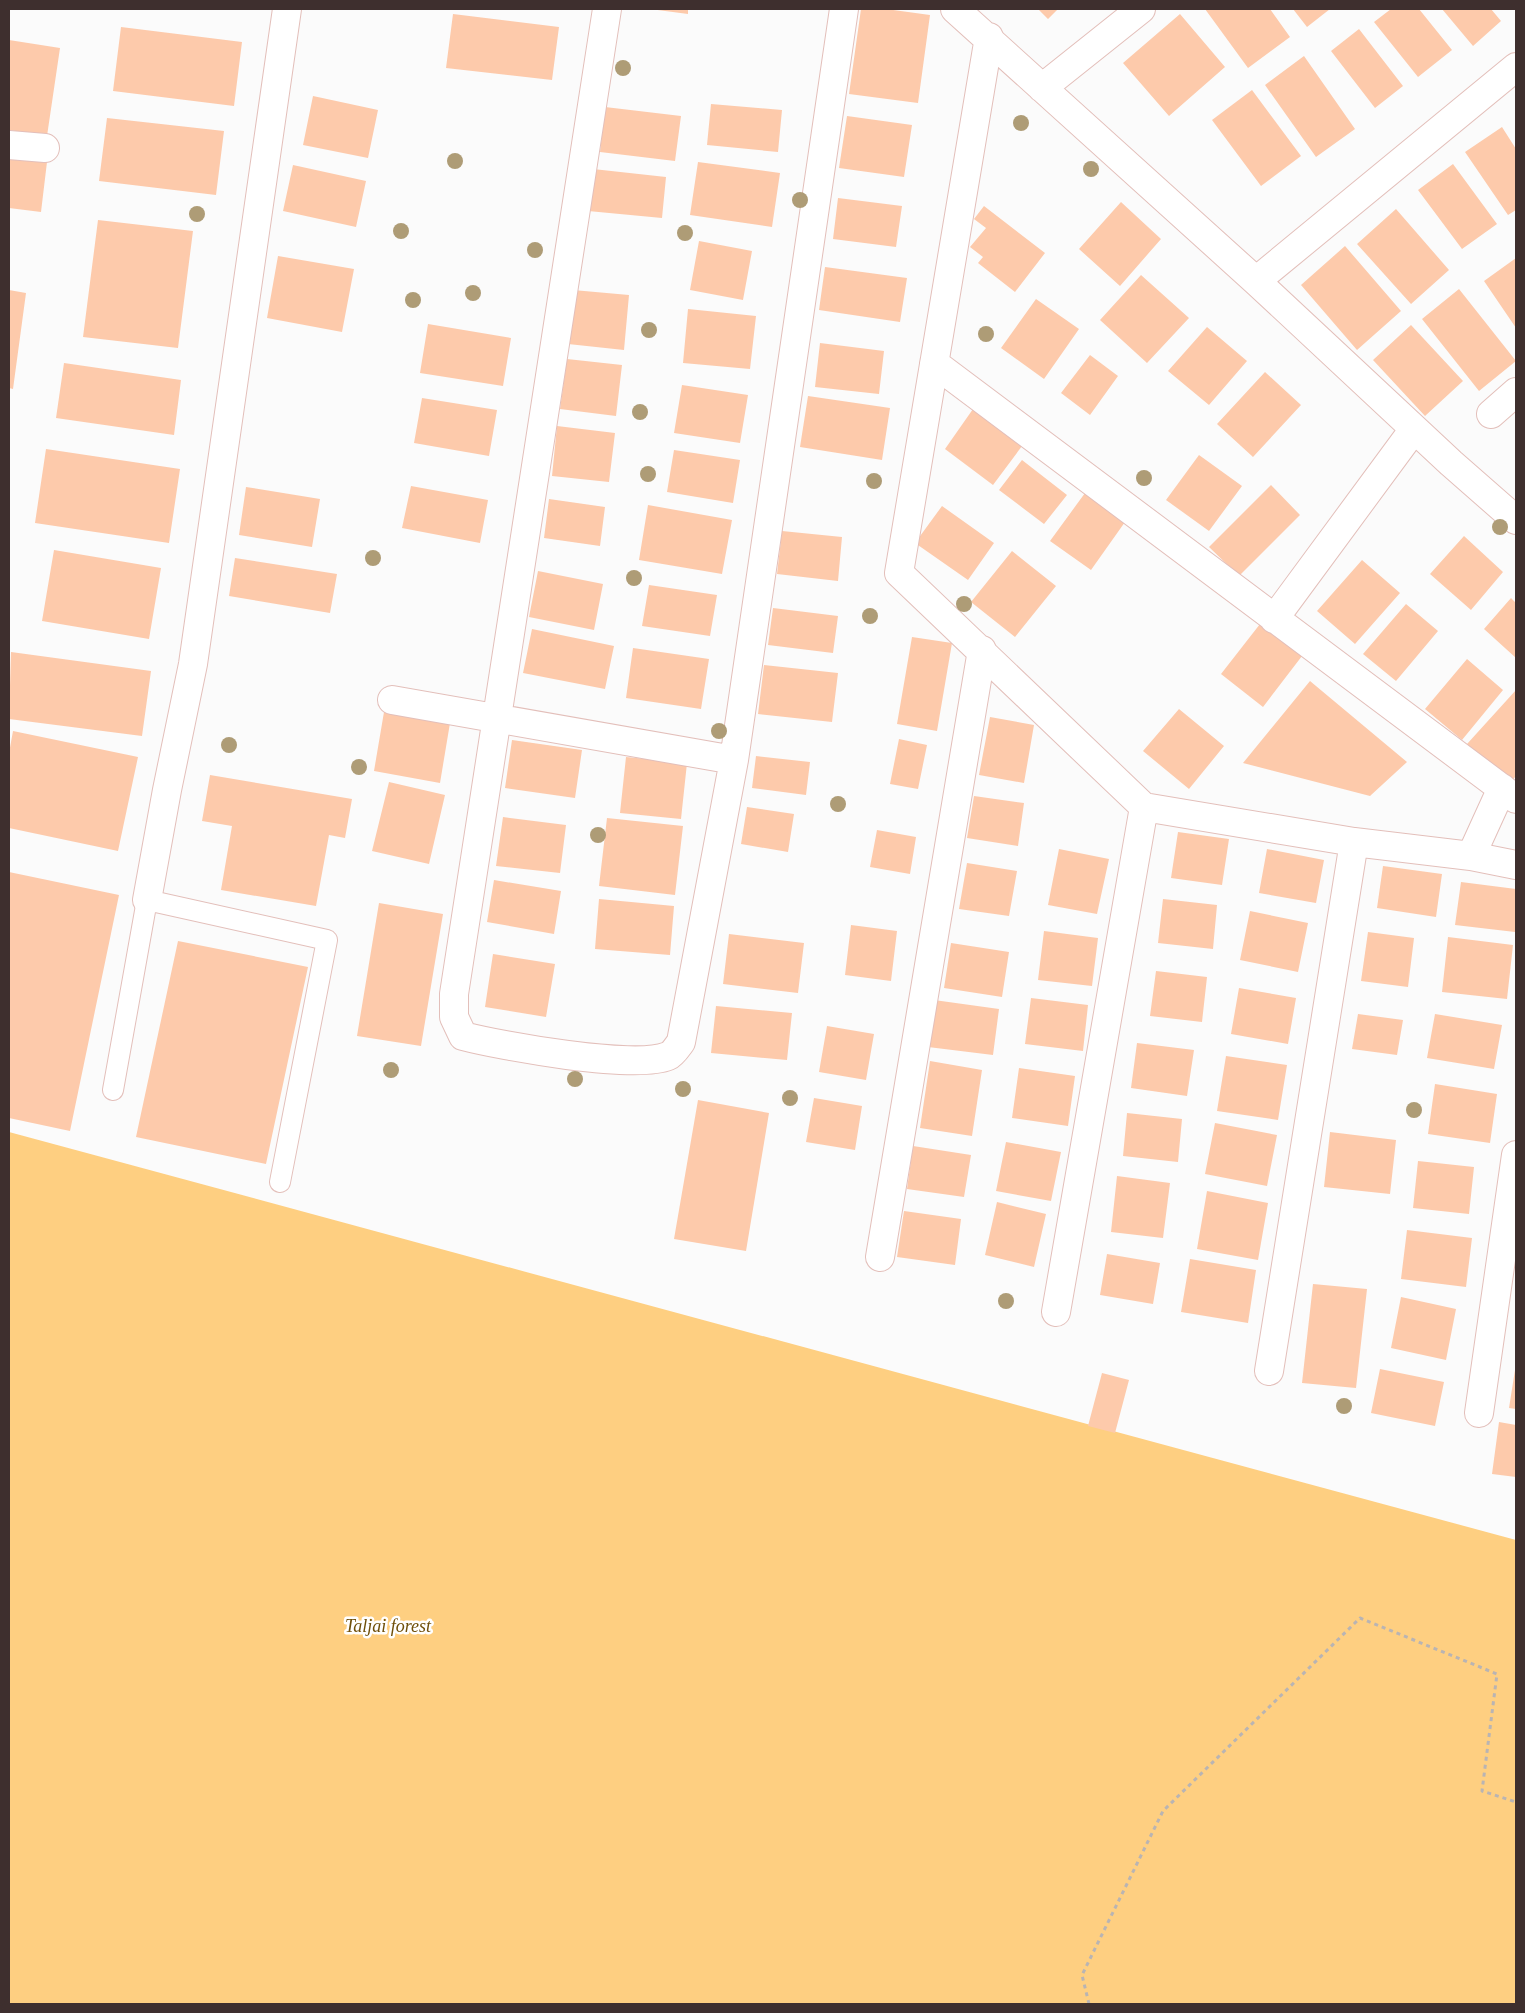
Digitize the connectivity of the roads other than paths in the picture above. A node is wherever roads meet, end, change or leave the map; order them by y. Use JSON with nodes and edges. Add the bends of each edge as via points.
{"nodes":[{"id":1,"x":287,"y":9,"type":"edge"},
{"id":2,"x":607,"y":9,"type":"edge"},
{"id":3,"x":844,"y":9,"type":"edge"},
{"id":4,"x":955,"y":9,"type":"edge"},
{"id":5,"x":1141,"y":9,"type":"edge"},
{"id":6,"x":989,"y":37,"type":"junction"},
{"id":7,"x":1513,"y":75,"type":"edge"},
{"id":8,"x":1042,"y":88,"type":"junction"},
{"id":9,"x":9,"y":145,"type":"edge"},
{"id":10,"x":44,"y":148,"type":"dead end"},
{"id":11,"x":1256,"y":281,"type":"junction"},
{"id":12,"x":934,"y":363,"type":"junction"},
{"id":13,"x":1516,"y":392,"type":"edge"},
{"id":14,"x":1491,"y":414,"type":"dead end"},
{"id":15,"x":1414,"y":429,"type":"junction"},
{"id":16,"x":1516,"y":520,"type":"edge"},
{"id":17,"x":1274,"y":619,"type":"junction"},
{"id":18,"x":982,"y":650,"type":"junction"},
{"id":19,"x":392,"y":700,"type":"dead end"},
{"id":20,"x":497,"y":718,"type":"junction"},
{"id":21,"x":734,"y":760,"type":"junction"},
{"id":22,"x":1509,"y":793,"type":"edge"},
{"id":23,"x":1144,"y":807,"type":"junction"},
{"id":24,"x":1354,"y":842,"type":"junction"},
{"id":25,"x":1471,"y":856,"type":"junction"},
{"id":26,"x":1516,"y":865,"type":"edge"},
{"id":27,"x":147,"y":900,"type":"junction"},
{"id":28,"x":112,"y":1090,"type":"dead end"},
{"id":29,"x":1516,"y":1155,"type":"edge"},
{"id":30,"x":280,"y":1182,"type":"dead end"},
{"id":31,"x":880,"y":1257,"type":"dead end"},
{"id":32,"x":1056,"y":1312,"type":"dead end"},
{"id":33,"x":1269,"y":1371,"type":"dead end"},
{"id":34,"x":1479,"y":1413,"type":"dead end"}],
"edges":[{"from":1,"to":27,"type":"street","via":[[193,664]]},
{"from":2,"to":20,"type":"street"},
{"from":3,"to":21,"type":"street"},
{"from":4,"to":6,"type":"street"},
{"from":5,"to":8,"type":"street"},
{"from":6,"to":8,"type":"street"},
{"from":6,"to":12,"type":"street"},
{"from":7,"to":11,"type":"street"},
{"from":8,"to":11,"type":"street"},
{"from":9,"to":10,"type":"street"},
{"from":11,"to":15,"type":"street"},
{"from":12,"to":17,"type":"street"},
{"from":12,"to":18,"type":"street","via":[[899,573]]},
{"from":13,"to":14,"type":"street"},
{"from":15,"to":16,"type":"street"},
{"from":15,"to":17,"type":"street"},
{"from":17,"to":22,"type":"street"},
{"from":18,"to":23,"type":"street"},
{"from":18,"to":31,"type":"street"},
{"from":19,"to":20,"type":"street"},
{"from":20,"to":21,"type":"street"},
{"from":20,"to":21,"type":"street","via":[[454,994],[454,1017],[463,1036],[503,1046],[634,1061],[669,1056],[681,1042]]},
{"from":22,"to":25,"type":"street"},
{"from":23,"to":24,"type":"street"},
{"from":23,"to":32,"type":"street"},
{"from":24,"to":25,"type":"street"},
{"from":24,"to":33,"type":"street"},
{"from":25,"to":26,"type":"street"},
{"from":27,"to":28,"type":"lane"},
{"from":27,"to":30,"type":"lane","via":[[327,940]]},
{"from":29,"to":34,"type":"street"}]}
